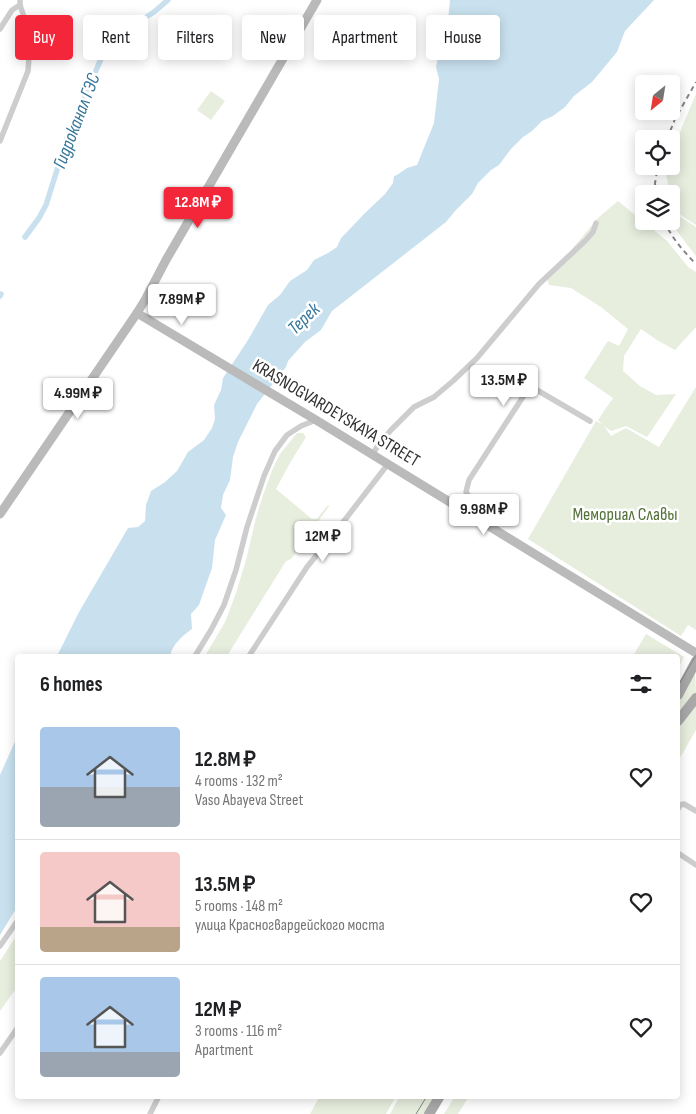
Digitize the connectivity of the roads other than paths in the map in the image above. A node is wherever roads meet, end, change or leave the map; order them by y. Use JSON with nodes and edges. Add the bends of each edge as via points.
{"nodes":[{"id":1,"x":317,"y":0,"type":"edge"},
{"id":2,"x":20,"y":3,"type":"edge"},
{"id":3,"x":0,"y":29,"type":"edge"},
{"id":4,"x":0,"y":141,"type":"edge"},
{"id":5,"x":596,"y":223,"type":"dead end"},
{"id":6,"x":137,"y":314,"type":"junction"},
{"id":7,"x":316,"y":420,"type":"junction"},
{"id":8,"x":590,"y":421,"type":"dead end"},
{"id":9,"x":372,"y":454,"type":"junction"},
{"id":10,"x":388,"y":464,"type":"junction"},
{"id":11,"x":469,"y":513,"type":"junction"},
{"id":12,"x":0,"y":514,"type":"edge"},
{"id":13,"x":696,"y":653,"type":"edge"},
{"id":14,"x":197,"y":654,"type":"edge"},
{"id":15,"x":250,"y":654,"type":"edge"},
{"id":16,"x":696,"y":660,"type":"edge"},
{"id":17,"x":680,"y":691,"type":"edge"},
{"id":18,"x":696,"y":698,"type":"edge"},
{"id":19,"x":680,"y":718,"type":"edge"},
{"id":20,"x":680,"y":805,"type":"edge"},
{"id":21,"x":696,"y":811,"type":"edge"},
{"id":22,"x":680,"y":854,"type":"edge"},
{"id":23,"x":696,"y":865,"type":"edge"},
{"id":24,"x":15,"y":924,"type":"edge"},
{"id":25,"x":0,"y":946,"type":"edge"},
{"id":26,"x":15,"y":1032,"type":"edge"},
{"id":27,"x":0,"y":1054,"type":"edge"},
{"id":28,"x":158,"y":1099,"type":"edge"},
{"id":29,"x":438,"y":1099,"type":"edge"},
{"id":30,"x":150,"y":1114,"type":"edge"},
{"id":31,"x":429,"y":1114,"type":"edge"}],
"edges":[{"from":1,"to":6,"type":"main road"},
{"from":2,"to":3,"type":"street"},
{"from":2,"to":4,"type":"street","via":[[30,44],[28,71]]},
{"from":5,"to":9,"type":"street","via":[[593,232],[539,284],[477,358],[434,397],[414,407]]},
{"from":6,"to":7,"type":"main road","name":"KRASNOGVARDEYSKAYA STREET"},
{"from":6,"to":12,"type":"main road"},
{"from":7,"to":9,"type":"main road","name":"KRASNOGVARDEYSKAYA STREET"},
{"from":7,"to":14,"type":"street","via":[[287,435],[275,451],[261,484],[224,606]]},
{"from":8,"to":11,"type":"street","via":[[530,386],[469,480],[466,492],[472,507]]},
{"from":9,"to":10,"type":"main road","name":"KRASNOGVARDEYSKAYA STREET"},
{"from":10,"to":11,"type":"main road","name":"KRASNOGVARDEYSKAYA STREET"},
{"from":10,"to":15,"type":"street","via":[[307,567]]},
{"from":11,"to":13,"type":"main road","name":"KRASNOGVARDEYSKAYA STREET"},
{"from":16,"to":17,"type":"main road"},
{"from":18,"to":19,"type":"main road"},
{"from":20,"to":21,"type":"street"},
{"from":22,"to":23,"type":"street"},
{"from":24,"to":25,"type":"street"},
{"from":26,"to":27,"type":"street"},
{"from":28,"to":30,"type":"street"},
{"from":29,"to":31,"type":"main road"}]}
